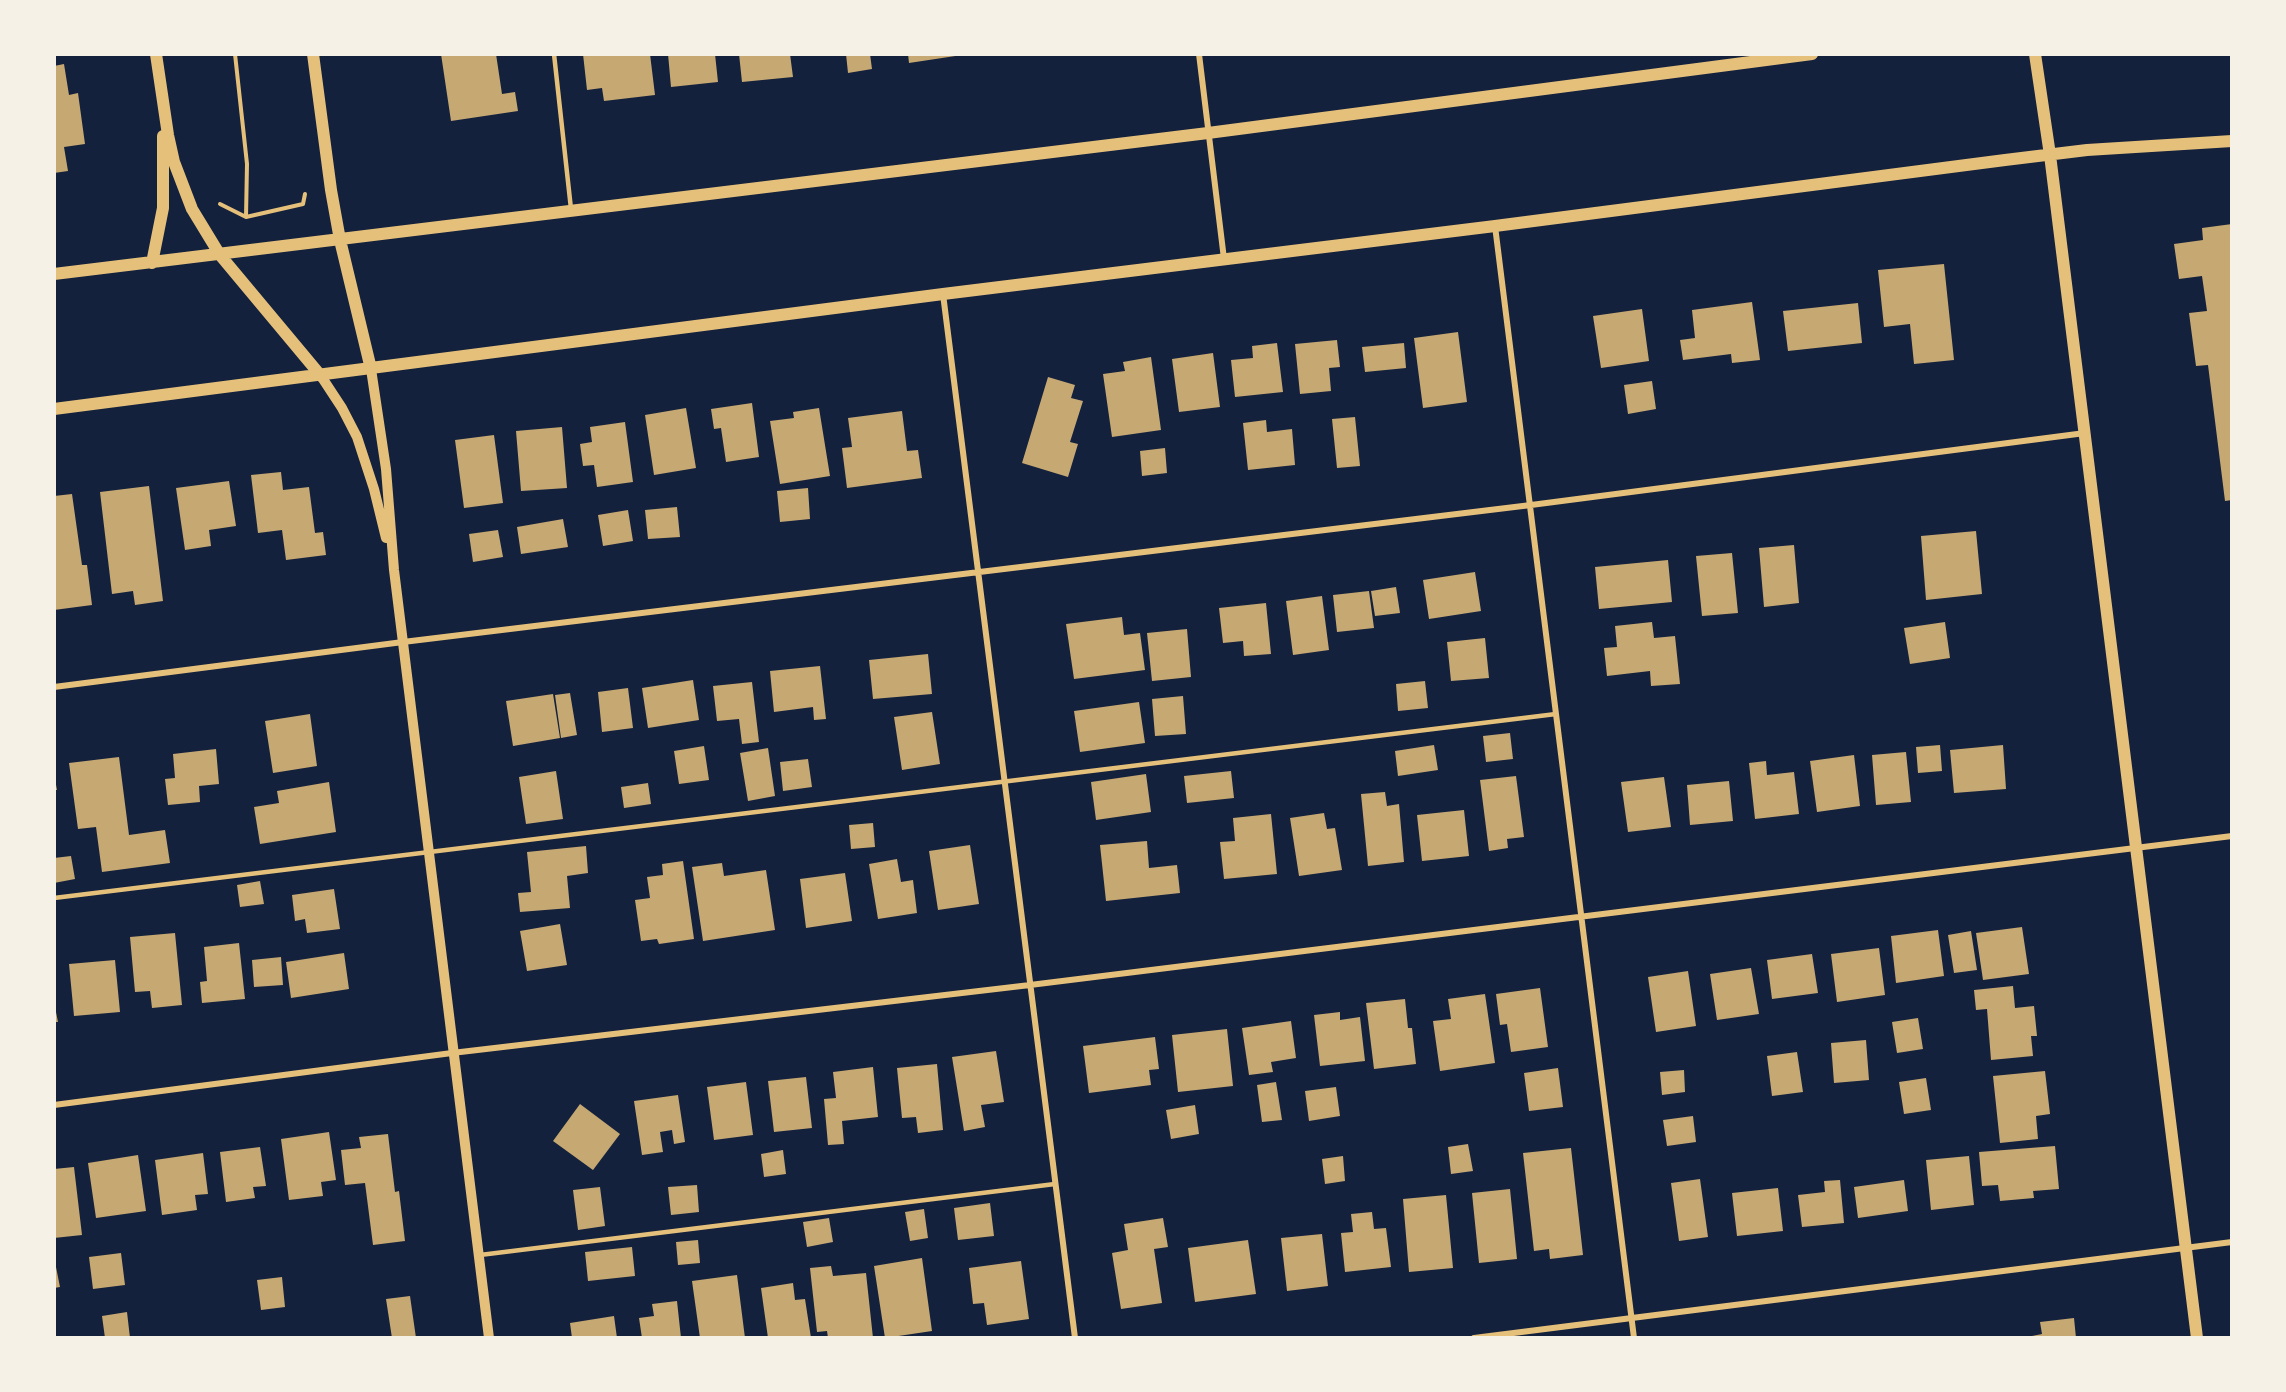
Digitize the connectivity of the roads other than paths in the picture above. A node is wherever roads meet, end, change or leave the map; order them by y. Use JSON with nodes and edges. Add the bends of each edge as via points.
{"nodes":[{"id":1,"x":156,"y":54,"type":"edge"},
{"id":2,"x":313,"y":54,"type":"edge"},
{"id":3,"x":554,"y":54,"type":"edge"},
{"id":4,"x":1199,"y":54,"type":"edge"},
{"id":5,"x":1812,"y":54,"type":"edge"},
{"id":6,"x":2035,"y":54,"type":"edge"},
{"id":7,"x":163,"y":105,"type":"junction"},
{"id":8,"x":1208,"y":133,"type":"junction"},
{"id":9,"x":2232,"y":141,"type":"edge"},
{"id":10,"x":2050,"y":155,"type":"junction"},
{"id":11,"x":571,"y":212,"type":"junction"},
{"id":12,"x":1495,"y":226,"type":"junction"},
{"id":13,"x":340,"y":240,"type":"junction"},
{"id":14,"x":220,"y":255,"type":"junction"},
{"id":15,"x":1224,"y":259,"type":"junction"},
{"id":16,"x":152,"y":262,"type":"junction"},
{"id":17,"x":54,"y":274,"type":"edge"},
{"id":18,"x":943,"y":294,"type":"junction"},
{"id":19,"x":371,"y":369,"type":"junction"},
{"id":20,"x":321,"y":376,"type":"junction"},
{"id":21,"x":54,"y":409,"type":"edge"},
{"id":22,"x":2085,"y":433,"type":"junction"},
{"id":23,"x":1531,"y":505,"type":"junction"},
{"id":24,"x":394,"y":570,"type":"junction"},
{"id":25,"x":979,"y":573,"type":"junction"},
{"id":26,"x":403,"y":642,"type":"junction"},
{"id":27,"x":54,"y":687,"type":"edge"},
{"id":28,"x":1556,"y":714,"type":"junction"},
{"id":29,"x":1005,"y":782,"type":"junction"},
{"id":30,"x":2232,"y":836,"type":"edge"},
{"id":31,"x":2136,"y":847,"type":"junction"},
{"id":32,"x":428,"y":853,"type":"junction"},
{"id":33,"x":54,"y":898,"type":"edge"},
{"id":34,"x":1581,"y":916,"type":"junction"},
{"id":35,"x":1030,"y":985,"type":"junction"},
{"id":36,"x":452,"y":1053,"type":"junction"},
{"id":37,"x":54,"y":1105,"type":"edge"},
{"id":38,"x":1055,"y":1184,"type":"junction"},
{"id":39,"x":2232,"y":1242,"type":"edge"},
{"id":40,"x":2187,"y":1247,"type":"junction"},
{"id":41,"x":478,"y":1255,"type":"junction"},
{"id":42,"x":1631,"y":1318,"type":"junction"},
{"id":43,"x":489,"y":1338,"type":"edge"},
{"id":44,"x":1075,"y":1338,"type":"edge"},
{"id":45,"x":1474,"y":1338,"type":"edge"},
{"id":46,"x":1634,"y":1338,"type":"edge"},
{"id":47,"x":2197,"y":1338,"type":"edge"}],
"edges":[{"from":1,"to":7,"type":"main road"},
{"from":2,"to":13,"type":"main road"},
{"from":3,"to":11,"type":"lane"},
{"from":4,"to":8,"type":"street"},
{"from":5,"to":8,"type":"main road"},
{"from":6,"to":10,"type":"main road"},
{"from":7,"to":14,"type":"main road","via":[[174,162],[185,193]]},
{"from":7,"to":16,"type":"main road","via":[[163,208]]},
{"from":8,"to":11,"type":"main road"},
{"from":8,"to":15,"type":"street"},
{"from":9,"to":10,"type":"main road"},
{"from":10,"to":12,"type":"main road"},
{"from":10,"to":22,"type":"main road"},
{"from":11,"to":13,"type":"main road"},
{"from":12,"to":15,"type":"main road"},
{"from":12,"to":23,"type":"street"},
{"from":13,"to":14,"type":"main road"},
{"from":13,"to":19,"type":"main road"},
{"from":14,"to":16,"type":"main road"},
{"from":14,"to":20,"type":"main road"},
{"from":15,"to":18,"type":"main road"},
{"from":16,"to":17,"type":"main road"},
{"from":18,"to":19,"type":"main road"},
{"from":18,"to":25,"type":"street"},
{"from":19,"to":20,"type":"main road"},
{"from":19,"to":24,"type":"street"},
{"from":20,"to":21,"type":"main road"},
{"from":20,"to":24,"type":"street","via":[[360,445]]},
{"from":22,"to":23,"type":"street"},
{"from":22,"to":31,"type":"main road"},
{"from":23,"to":25,"type":"street"},
{"from":23,"to":28,"type":"street"},
{"from":24,"to":26,"type":"street"},
{"from":25,"to":26,"type":"street"},
{"from":25,"to":29,"type":"street"},
{"from":26,"to":27,"type":"street"},
{"from":26,"to":32,"type":"street"},
{"from":28,"to":29,"type":"lane"},
{"from":28,"to":34,"type":"street"},
{"from":29,"to":32,"type":"lane"},
{"from":29,"to":35,"type":"street"},
{"from":30,"to":31,"type":"street"},
{"from":31,"to":34,"type":"street"},
{"from":31,"to":40,"type":"main road"},
{"from":32,"to":33,"type":"lane"},
{"from":32,"to":36,"type":"street"},
{"from":34,"to":35,"type":"street"},
{"from":34,"to":42,"type":"street"},
{"from":35,"to":36,"type":"street"},
{"from":35,"to":38,"type":"street"},
{"from":36,"to":37,"type":"street"},
{"from":36,"to":41,"type":"street"},
{"from":38,"to":41,"type":"lane"},
{"from":38,"to":44,"type":"street"},
{"from":39,"to":40,"type":"street"},
{"from":40,"to":42,"type":"street"},
{"from":40,"to":47,"type":"main road"},
{"from":41,"to":43,"type":"street"},
{"from":42,"to":45,"type":"street"},
{"from":42,"to":46,"type":"street"}]}
